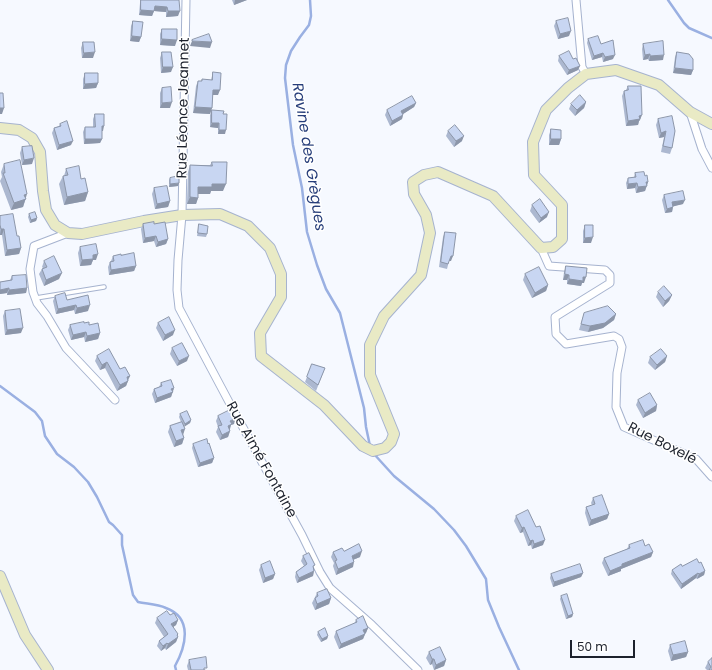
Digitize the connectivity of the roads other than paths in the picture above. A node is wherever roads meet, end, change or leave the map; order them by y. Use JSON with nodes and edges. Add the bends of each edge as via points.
{"nodes":[{"id":1,"x":186,"y":0,"type":"edge"},
{"id":2,"x":576,"y":0,"type":"edge"},
{"id":3,"x":586,"y":74,"type":"junction"},
{"id":4,"x":690,"y":112,"type":"junction"},
{"id":5,"x":712,"y":124,"type":"edge"},
{"id":6,"x":0,"y":128,"type":"edge"},
{"id":7,"x":712,"y":168,"type":"edge"},
{"id":8,"x":182,"y":215,"type":"junction"},
{"id":9,"x":68,"y":232,"type":"junction"},
{"id":10,"x":541,"y":248,"type":"junction"},
{"id":11,"x":104,"y":287,"type":"dead end"},
{"id":12,"x":36,"y":298,"type":"junction"},
{"id":13,"x":115,"y":400,"type":"dead end"},
{"id":14,"x":712,"y":477,"type":"edge"},
{"id":15,"x":0,"y":576,"type":"edge"},
{"id":16,"x":48,"y":670,"type":"edge"},
{"id":17,"x":418,"y":670,"type":"edge"}],
"edges":[{"from":1,"to":8,"type":"street","name":"Rue Léonce Jeannet"},
{"from":2,"to":3,"type":"street","via":[[582,67]]},
{"from":3,"to":4,"type":"main road","via":[[616,70],[659,85]]},
{"from":3,"to":10,"type":"main road","via":[[546,110],[533,142],[534,175],[562,205],[562,239],[553,248]]},
{"from":4,"to":5,"type":"main road"},
{"from":4,"to":7,"type":"street","via":[[702,149]]},
{"from":6,"to":9,"type":"main road","via":[[19,130],[32,138],[40,152],[46,210],[55,225]]},
{"from":8,"to":9,"type":"main road","via":[[82,234]]},
{"from":8,"to":10,"type":"main road","via":[[220,214],[248,226],[270,248],[281,274],[281,297],[260,333],[261,356],[324,404],[363,446],[373,451],[385,448],[394,434],[370,375],[370,346],[384,316],[421,275],[430,233],[426,214],[414,194],[413,182],[424,175],[438,172],[493,196]]},
{"from":8,"to":17,"type":"street","name":"Rue Aimé Fontaine","via":[[178,260],[179,308],[330,588]]},
{"from":9,"to":12,"type":"street","via":[[34,246],[30,269]]},
{"from":10,"to":14,"type":"street","name":"Rue Boxelé","via":[[549,266],[605,270],[610,275],[610,283],[555,317],[556,334],[566,344],[614,336],[619,339],[622,347],[617,373],[616,407],[624,427],[696,459]]},
{"from":11,"to":12,"type":"lane"},
{"from":12,"to":13,"type":"street","via":[[66,348]]},
{"from":15,"to":16,"type":"main road","via":[[25,634]]}]}
